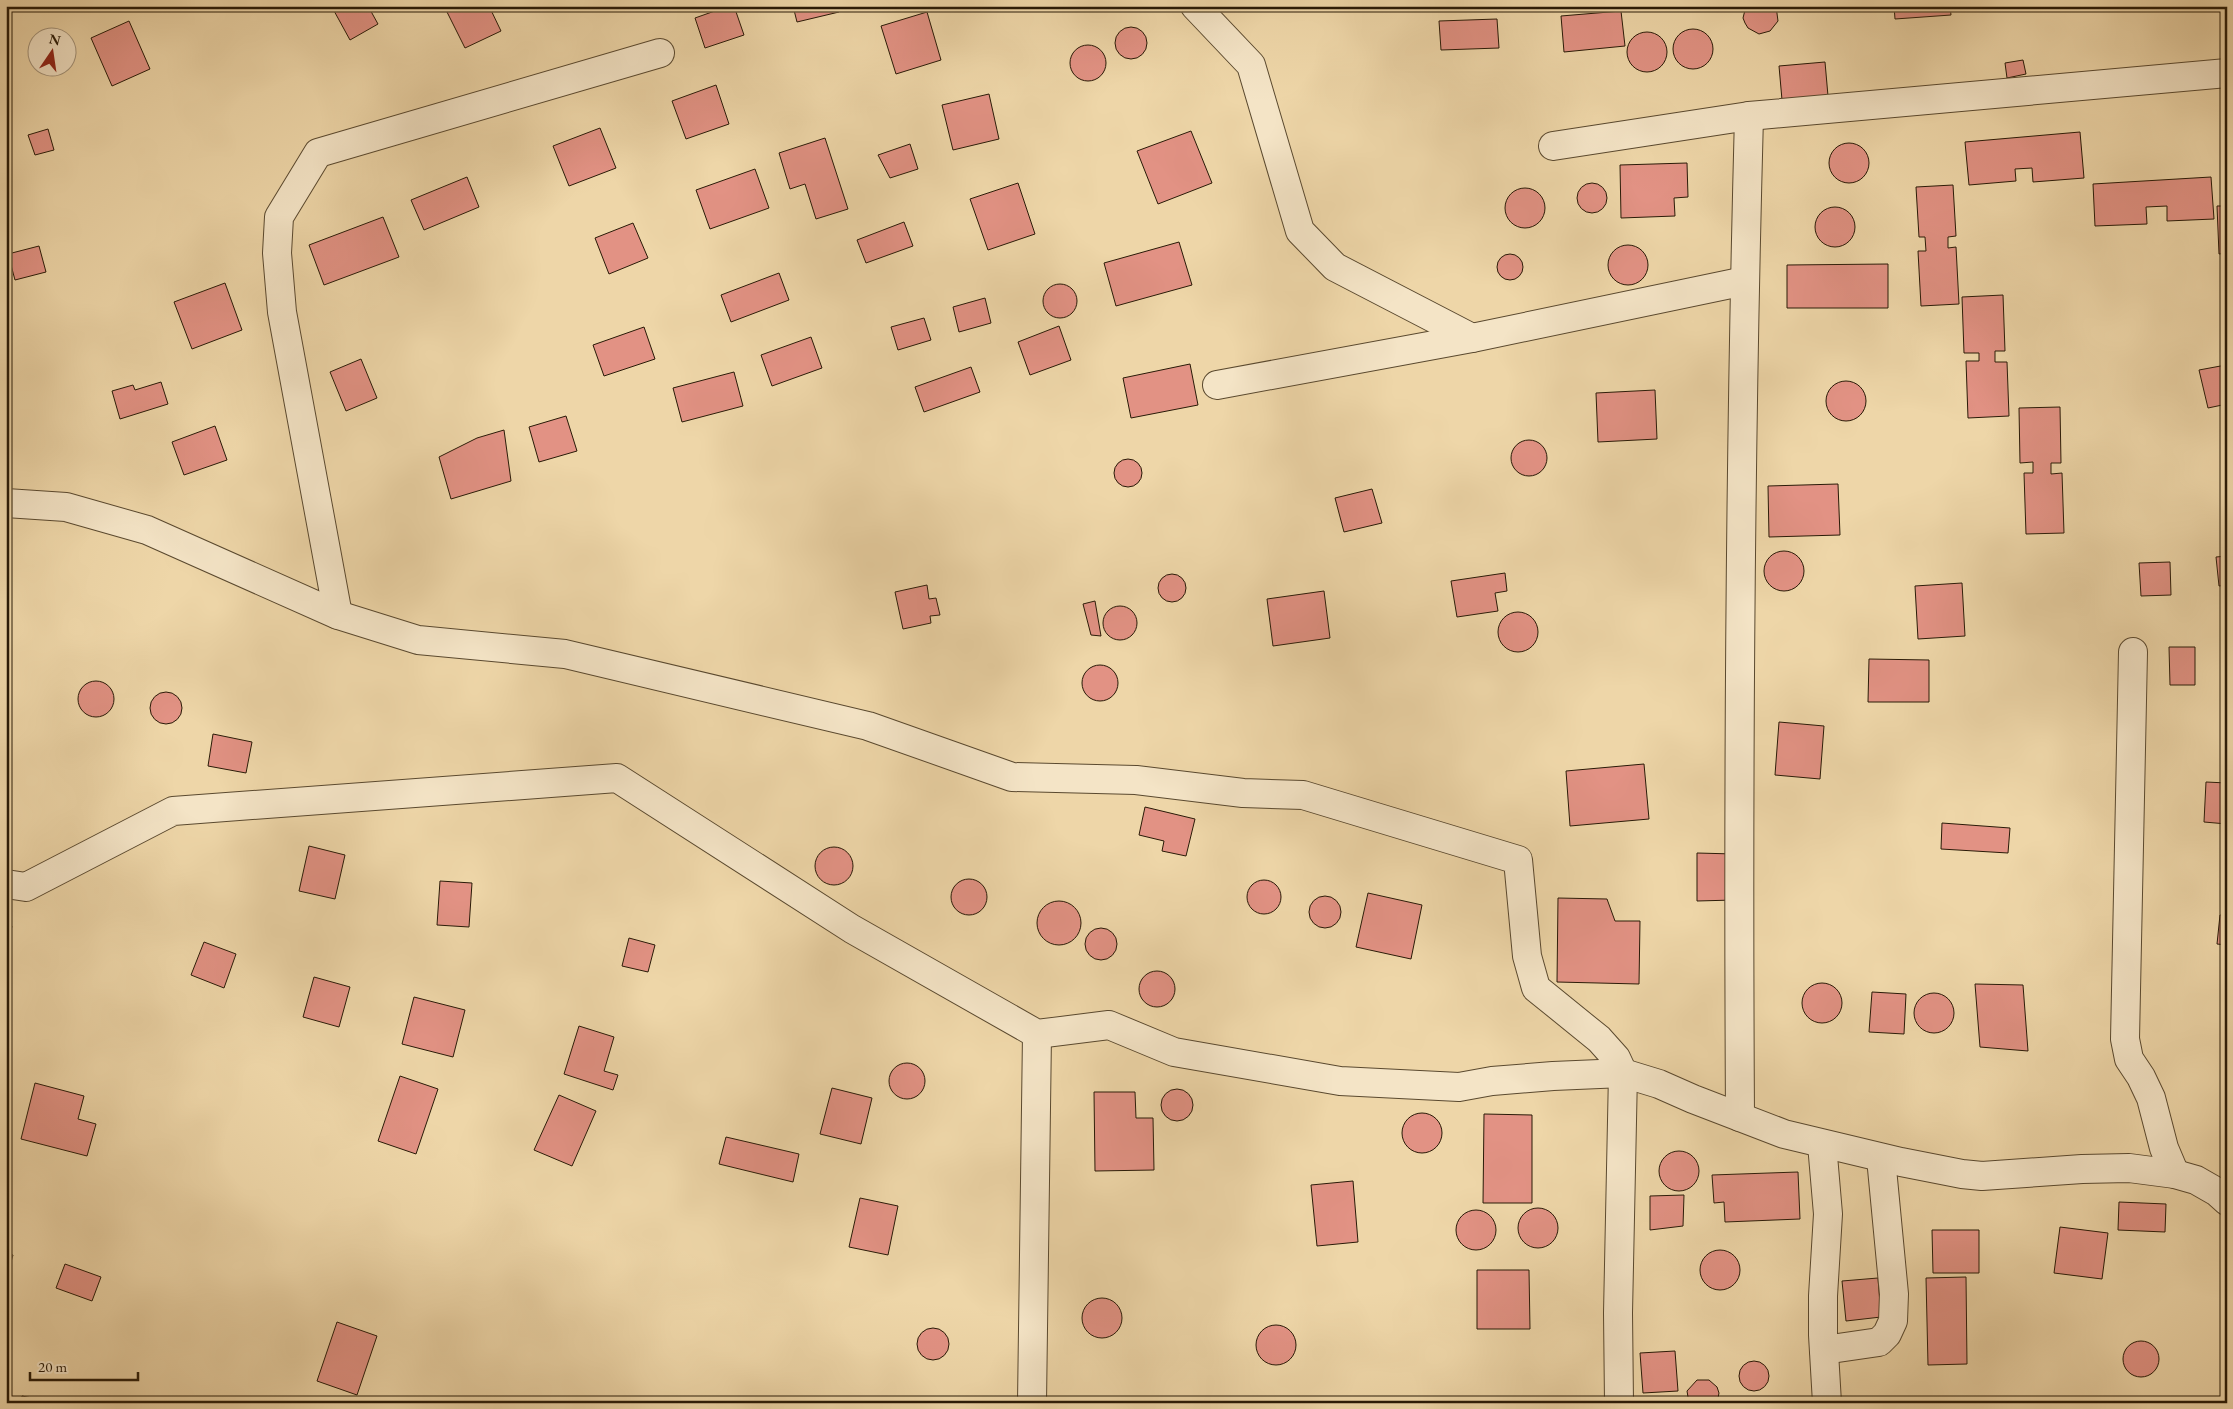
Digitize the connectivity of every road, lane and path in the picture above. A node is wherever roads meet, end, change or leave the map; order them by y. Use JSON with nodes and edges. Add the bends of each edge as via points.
{"nodes":[{"id":1,"x":1195,"y":6,"type":"edge"},
{"id":2,"x":660,"y":53,"type":"dead end"},
{"id":3,"x":2227,"y":73,"type":"edge"},
{"id":4,"x":1749,"y":116,"type":"junction"},
{"id":5,"x":1553,"y":146,"type":"dead end"},
{"id":6,"x":1744,"y":280,"type":"junction"},
{"id":7,"x":1472,"y":338,"type":"junction"},
{"id":8,"x":1217,"y":385,"type":"dead end"},
{"id":9,"x":6,"y":503,"type":"edge"},
{"id":10,"x":338,"y":615,"type":"junction"},
{"id":11,"x":2134,"y":652,"type":"dead end"},
{"id":12,"x":6,"y":884,"type":"edge"},
{"id":13,"x":1037,"y":1034,"type":"junction"},
{"id":14,"x":1623,"y":1073,"type":"junction"},
{"id":15,"x":1740,"y":1117,"type":"junction"},
{"id":16,"x":1822,"y":1144,"type":"junction"},
{"id":17,"x":1881,"y":1158,"type":"junction"},
{"id":18,"x":2175,"y":1174,"type":"junction"},
{"id":19,"x":2227,"y":1201,"type":"edge"},
{"id":20,"x":1824,"y":1350,"type":"junction"},
{"id":21,"x":1032,"y":1403,"type":"edge"},
{"id":22,"x":1620,"y":1403,"type":"edge"},
{"id":23,"x":1827,"y":1403,"type":"edge"}],
"edges":[{"from":1,"to":7,"type":"street","via":[[1251,65],[1300,231],[1335,267]]},
{"from":2,"to":10,"type":"street","via":[[318,153],[279,217],[277,253],[282,312]]},
{"from":3,"to":4,"type":"street"},
{"from":4,"to":5,"type":"street"},
{"from":4,"to":6,"type":"street"},
{"from":6,"to":7,"type":"street"},
{"from":6,"to":15,"type":"street"},
{"from":7,"to":8,"type":"street"},
{"from":9,"to":10,"type":"street","via":[[66,507],[147,530]]},
{"from":10,"to":14,"type":"street","via":[[418,640],[565,654],[868,726],[1012,777],[1136,780],[1243,793],[1302,795],[1518,860],[1527,956],[1536,988],[1599,1039],[1616,1058]]},
{"from":11,"to":18,"type":"street","via":[[2125,1039],[2129,1059],[2151,1098],[2164,1148]]},
{"from":12,"to":13,"type":"street","via":[[26,887],[173,811],[617,778],[852,929]]},
{"from":13,"to":14,"type":"street","via":[[1109,1025],[1174,1052],[1340,1081],[1459,1086],[1553,1076]]},
{"from":13,"to":21,"type":"street"},
{"from":14,"to":15,"type":"street"},
{"from":14,"to":22,"type":"street","via":[[1618,1332]]},
{"from":15,"to":16,"type":"street"},
{"from":16,"to":17,"type":"street"},
{"from":16,"to":20,"type":"street","via":[[1828,1214],[1823,1296]]},
{"from":17,"to":18,"type":"street","via":[[1982,1176],[2130,1168]]},
{"from":17,"to":20,"type":"street","via":[[1894,1294],[1893,1321],[1879,1342]]},
{"from":18,"to":19,"type":"street","via":[[2196,1180]]},
{"from":20,"to":23,"type":"street"}]}
